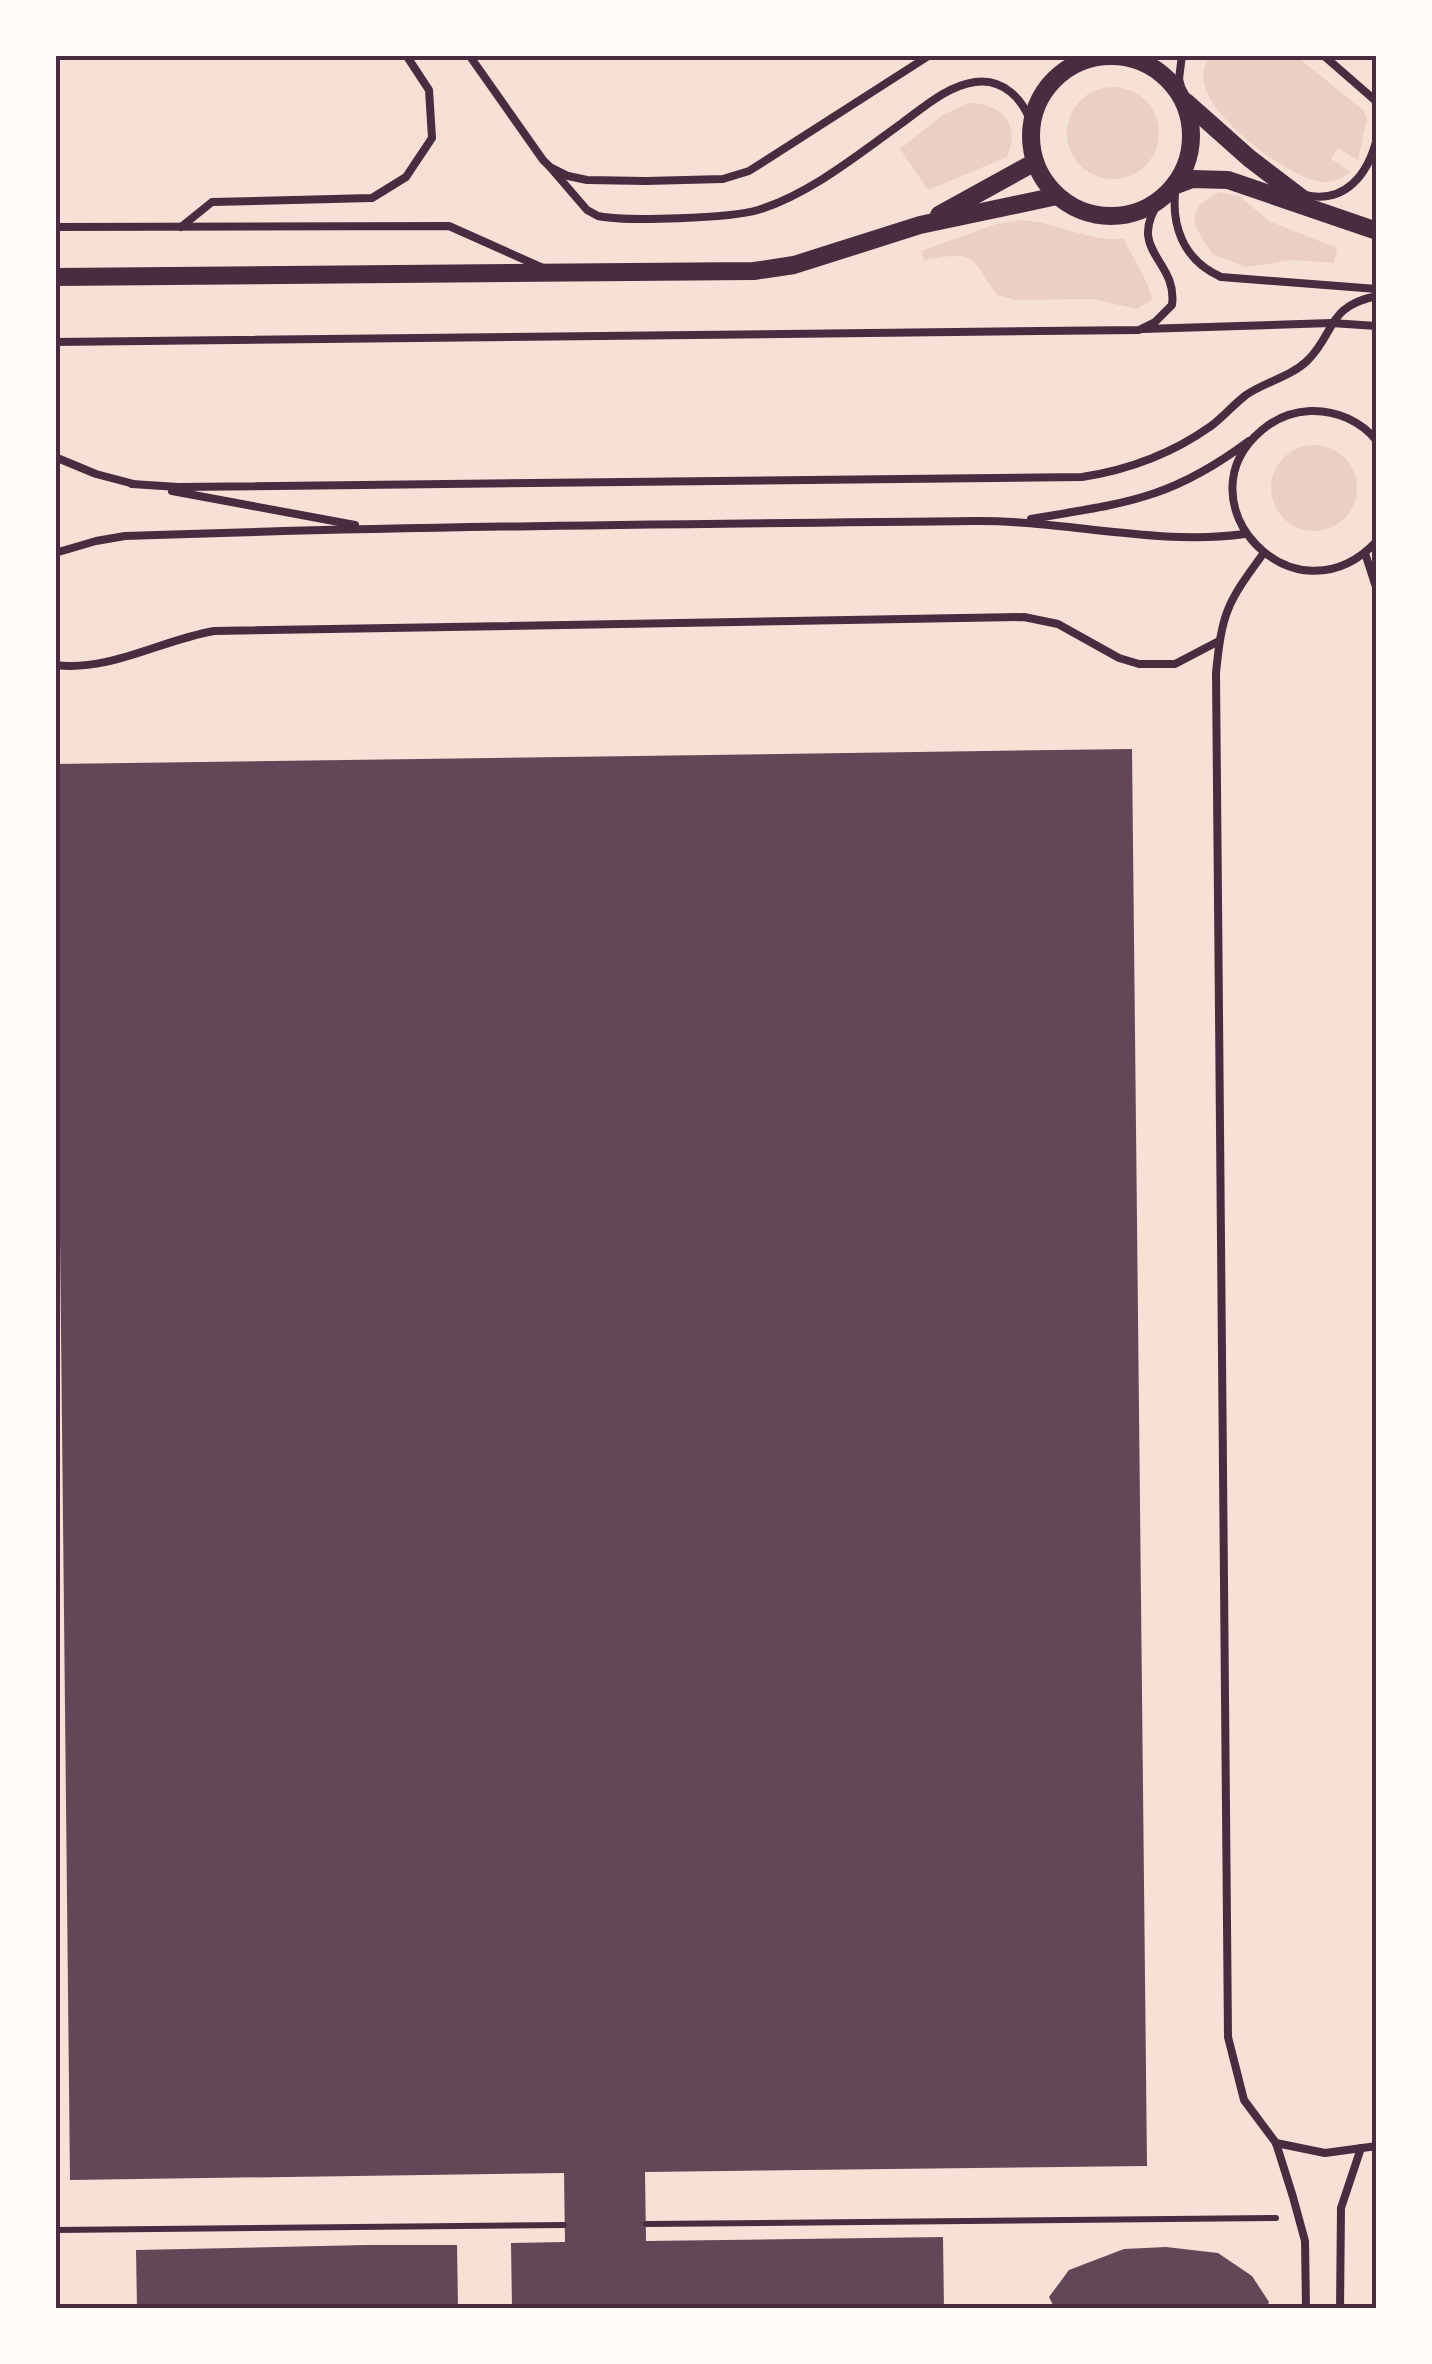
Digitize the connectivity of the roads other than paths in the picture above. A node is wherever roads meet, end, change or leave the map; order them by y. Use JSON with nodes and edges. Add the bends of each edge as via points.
{"nodes":[{"id":1,"x":406,"y":55,"type":"edge"},
{"id":2,"x":469,"y":55,"type":"edge"},
{"id":3,"x":930,"y":55,"type":"edge"},
{"id":4,"x":1182,"y":55,"type":"edge"},
{"id":5,"x":1322,"y":55,"type":"edge"},
{"id":6,"x":1368,"y":93,"type":"junction"},
{"id":7,"x":1185,"y":101,"type":"junction"},
{"id":8,"x":1377,"y":102,"type":"edge"},
{"id":9,"x":1377,"y":114,"type":"edge"},
{"id":10,"x":1031,"y":123,"type":"junction"},
{"id":11,"x":1377,"y":138,"type":"edge"},
{"id":12,"x":1034,"y":162,"type":"junction"},
{"id":13,"x":550,"y":167,"type":"junction"},
{"id":14,"x":1176,"y":185,"type":"junction"},
{"id":15,"x":1288,"y":188,"type":"junction"},
{"id":16,"x":1057,"y":196,"type":"junction"},
{"id":17,"x":1160,"y":200,"type":"junction"},
{"id":18,"x":1321,"y":212,"type":"junction"},
{"id":19,"x":920,"y":225,"type":"junction"},
{"id":20,"x":55,"y":228,"type":"edge"},
{"id":21,"x":180,"y":228,"type":"junction"},
{"id":22,"x":1377,"y":231,"type":"edge"},
{"id":23,"x":556,"y":274,"type":"junction"},
{"id":24,"x":55,"y":277,"type":"edge"},
{"id":25,"x":1377,"y":293,"type":"edge"},
{"id":26,"x":1331,"y":323,"type":"junction"},
{"id":27,"x":1377,"y":326,"type":"edge"},
{"id":28,"x":1139,"y":330,"type":"junction"},
{"id":29,"x":55,"y":342,"type":"edge"},
{"id":30,"x":1252,"y":438,"type":"junction"},
{"id":31,"x":1377,"y":441,"type":"edge"},
{"id":32,"x":55,"y":457,"type":"edge"},
{"id":33,"x":132,"y":484,"type":"junction"},
{"id":34,"x":1022,"y":521,"type":"junction"},
{"id":35,"x":370,"y":527,"type":"junction"},
{"id":36,"x":1245,"y":534,"type":"junction"},
{"id":37,"x":1377,"y":542,"type":"edge"},
{"id":38,"x":55,"y":553,"type":"edge"},
{"id":39,"x":1365,"y":553,"type":"junction"},
{"id":40,"x":1262,"y":554,"type":"junction"},
{"id":41,"x":1377,"y":587,"type":"edge"},
{"id":42,"x":1377,"y":601,"type":"edge"},
{"id":43,"x":1219,"y":641,"type":"junction"},
{"id":44,"x":55,"y":665,"type":"edge"},
{"id":45,"x":1276,"y":2143,"type":"junction"},
{"id":46,"x":1377,"y":2146,"type":"edge"},
{"id":47,"x":1361,"y":2148,"type":"junction"},
{"id":48,"x":1306,"y":2309,"type":"edge"},
{"id":49,"x":1340,"y":2309,"type":"edge"}],
"edges":[{"from":1,"to":21,"type":"lane","via":[[429,90],[432,138],[406,176],[372,198],[212,202]]},
{"from":2,"to":13,"type":"lane"},
{"from":3,"to":13,"type":"lane","via":[[737,176],[588,180]]},
{"from":4,"to":7,"type":"lane"},
{"from":5,"to":6,"type":"lane"},
{"from":6,"to":8,"type":"lane"},
{"from":6,"to":9,"type":"lane"},
{"from":7,"to":10,"type":"street","via":[[1153,66],[1100,55],[1052,81]]},
{"from":7,"to":14,"type":"street","via":[[1192,143]]},
{"from":7,"to":15,"type":"street"},
{"from":10,"to":12,"type":"street"},
{"from":10,"to":13,"type":"lane","via":[[1010,90],[973,82],[941,95],[782,200],[739,214],[598,216]]},
{"from":11,"to":15,"type":"lane","via":[[1368,166],[1349,188],[1322,198]]},
{"from":12,"to":16,"type":"street"},
{"from":12,"to":19,"type":"street"},
{"from":14,"to":17,"type":"street"},
{"from":14,"to":18,"type":"street","via":[[1228,180]]},
{"from":14,"to":25,"type":"lane","via":[[1174,222],[1207,271]]},
{"from":15,"to":18,"type":"street"},
{"from":16,"to":17,"type":"street","via":[[1098,216],[1122,216]]},
{"from":16,"to":19,"type":"street"},
{"from":17,"to":28,"type":"lane","via":[[1146,237],[1171,283],[1172,305]]},
{"from":18,"to":22,"type":"street"},
{"from":19,"to":23,"type":"street","via":[[767,269]]},
{"from":20,"to":21,"type":"lane"},
{"from":21,"to":23,"type":"lane","via":[[450,226]]},
{"from":23,"to":24,"type":"street"},
{"from":25,"to":26,"type":"lane"},
{"from":26,"to":27,"type":"lane"},
{"from":26,"to":28,"type":"lane"},
{"from":26,"to":33,"type":"lane","via":[[1298,369],[1246,396],[1196,436],[1148,460],[1082,477]]},
{"from":28,"to":29,"type":"lane"},
{"from":30,"to":31,"type":"lane","via":[[1297,412],[1323,410],[1348,418]]},
{"from":30,"to":34,"type":"lane","via":[[1165,492]]},
{"from":30,"to":36,"type":"lane","via":[[1233,485]]},
{"from":32,"to":33,"type":"lane"},
{"from":33,"to":35,"type":"lane"},
{"from":34,"to":35,"type":"lane"},
{"from":34,"to":36,"type":"lane","via":[[1164,537]]},
{"from":35,"to":38,"type":"lane","via":[[125,536]]},
{"from":36,"to":40,"type":"lane"},
{"from":37,"to":39,"type":"lane"},
{"from":39,"to":40,"type":"lane","via":[[1314,572]]},
{"from":39,"to":41,"type":"lane"},
{"from":40,"to":43,"type":"lane","via":[[1231,598]]},
{"from":41,"to":42,"type":"lane"},
{"from":43,"to":44,"type":"lane","via":[[1192,658],[1156,666],[1119,658],[1058,624],[1024,617],[214,631],[96,664]]},
{"from":43,"to":45,"type":"lane","via":[[1228,2037],[1244,2100]]},
{"from":45,"to":47,"type":"lane","via":[[1325,2153]]},
{"from":45,"to":48,"type":"lane","via":[[1305,2241]]},
{"from":46,"to":47,"type":"lane"},
{"from":47,"to":49,"type":"lane","via":[[1341,2208]]}]}
